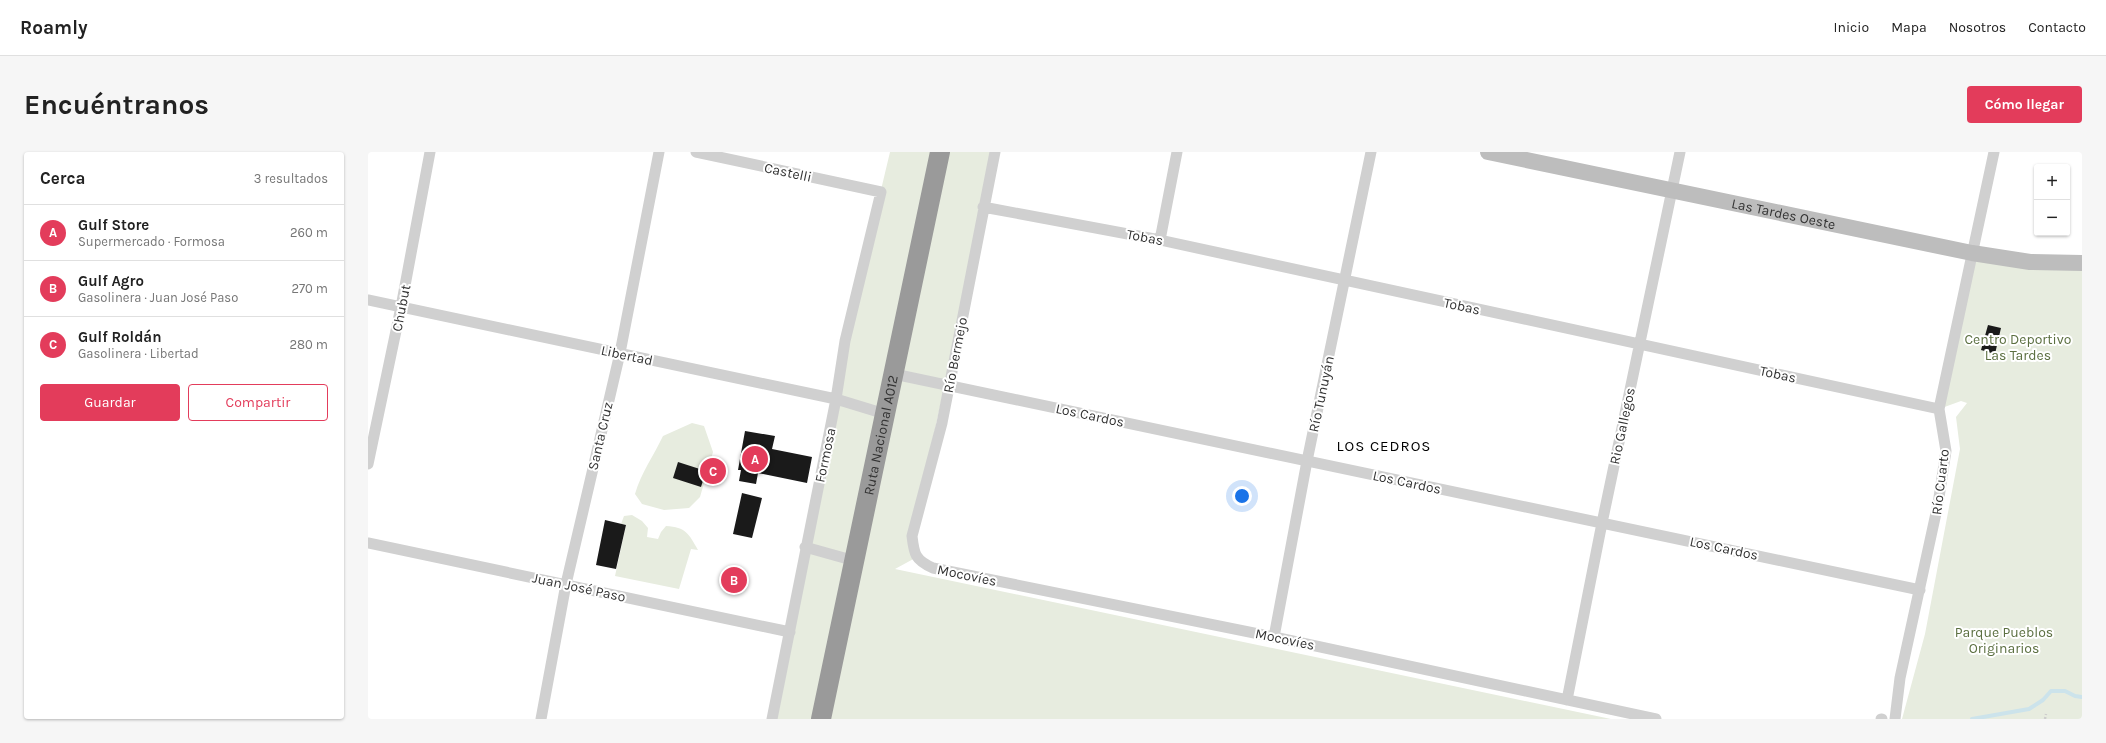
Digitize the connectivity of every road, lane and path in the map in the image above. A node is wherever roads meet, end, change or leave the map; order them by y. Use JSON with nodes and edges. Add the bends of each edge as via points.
{"nodes":[{"id":1,"x":430,"y":152,"type":"edge"},
{"id":2,"x":660,"y":152,"type":"edge"},
{"id":3,"x":696,"y":152,"type":"edge"},
{"id":4,"x":940,"y":152,"type":"edge"},
{"id":5,"x":995,"y":152,"type":"edge"},
{"id":6,"x":1177,"y":152,"type":"edge"},
{"id":7,"x":1371,"y":152,"type":"edge"},
{"id":8,"x":1488,"y":152,"type":"edge"},
{"id":9,"x":1680,"y":152,"type":"edge"},
{"id":10,"x":1994,"y":152,"type":"edge"},
{"id":11,"x":881,"y":192,"type":"joint"},
{"id":12,"x":1672,"y":192,"type":"junction"},
{"id":13,"x":983,"y":207,"type":"junction"},
{"id":14,"x":1160,"y":240,"type":"junction"},
{"id":15,"x":1972,"y":253,"type":"junction"},
{"id":16,"x":2082,"y":263,"type":"edge"},
{"id":17,"x":1345,"y":280,"type":"junction"},
{"id":18,"x":368,"y":300,"type":"edge"},
{"id":19,"x":401,"y":307,"type":"junction"},
{"id":20,"x":1640,"y":344,"type":"junction"},
{"id":21,"x":620,"y":353,"type":"junction"},
{"id":22,"x":894,"y":374,"type":"junction"},
{"id":23,"x":948,"y":386,"type":"junction"},
{"id":24,"x":836,"y":399,"type":"junction"},
{"id":25,"x":1939,"y":409,"type":"junction"},
{"id":26,"x":885,"y":414,"type":"junction"},
{"id":27,"x":1307,"y":461,"type":"junction"},
{"id":28,"x":368,"y":464,"type":"edge"},
{"id":29,"x":1602,"y":523,"type":"junction"},
{"id":30,"x":368,"y":542,"type":"edge"},
{"id":31,"x":805,"y":547,"type":"junction"},
{"id":32,"x":916,"y":557,"type":"joint"},
{"id":33,"x":855,"y":561,"type":"junction"},
{"id":34,"x":566,"y":584,"type":"junction"},
{"id":35,"x":1920,"y":590,"type":"junction"},
{"id":36,"x":790,"y":632,"type":"junction"},
{"id":37,"x":1274,"y":637,"type":"junction"},
{"id":38,"x":1567,"y":700,"type":"junction"},
{"id":39,"x":2046,"y":714,"type":"dead end"},
{"id":40,"x":541,"y":719,"type":"edge"},
{"id":41,"x":772,"y":719,"type":"edge"},
{"id":42,"x":821,"y":719,"type":"edge"},
{"id":43,"x":1656,"y":719,"type":"edge"},
{"id":44,"x":1895,"y":719,"type":"edge"},
{"id":45,"x":2045,"y":719,"type":"edge"}],
"edges":[{"from":1,"to":19,"type":"street","name":"Chubut"},
{"from":2,"to":21,"type":"street","name":"Santa Cruz"},
{"from":3,"to":11,"type":"street","name":"Castelli"},
{"from":4,"to":22,"type":"highway","name":"Ruta Nacional A012"},
{"from":5,"to":13,"type":"street","name":"Río Bermejo"},
{"from":6,"to":14,"type":"street"},
{"from":7,"to":17,"type":"street","name":"Río Tunuyán"},
{"from":8,"to":12,"type":"street","name":"Las Tardes Oeste"},
{"from":9,"to":12,"type":"street","name":"Rio Gallegos"},
{"from":10,"to":15,"type":"street","name":"Río Cuarto"},
{"from":11,"to":24,"type":"street","name":"Formosa","via":[[845,341]]},
{"from":12,"to":15,"type":"street","name":"Las Tardes Oeste"},
{"from":12,"to":20,"type":"street","name":"Rio Gallegos"},
{"from":13,"to":14,"type":"street","name":"Tobas"},
{"from":13,"to":23,"type":"street","name":"Río Bermejo"},
{"from":14,"to":17,"type":"street","name":"Tobas"},
{"from":15,"to":16,"type":"street","name":"Las Tardes Oeste","via":[[2030,262]]},
{"from":15,"to":25,"type":"street","name":"Río Cuarto"},
{"from":17,"to":20,"type":"street","name":"Tobas"},
{"from":17,"to":27,"type":"street","name":"Río Tunuyán"},
{"from":18,"to":19,"type":"street","name":"Libertad"},
{"from":19,"to":21,"type":"street","name":"Libertad"},
{"from":19,"to":28,"type":"street","name":"Chubut"},
{"from":20,"to":25,"type":"street","name":"Tobas"},
{"from":20,"to":29,"type":"street","name":"Rio Gallegos"},
{"from":21,"to":24,"type":"street","name":"Libertad"},
{"from":21,"to":34,"type":"street","name":"Santa Cruz"},
{"from":22,"to":23,"type":"street","name":"Los Cardos"},
{"from":22,"to":26,"type":"highway","name":"Ruta Nacional A012"},
{"from":23,"to":27,"type":"street","name":"Los Cardos"},
{"from":23,"to":32,"type":"street","name":"Río Bermejo","via":[[942,423],[912,536]]},
{"from":24,"to":26,"type":"street","name":"Libertad"},
{"from":24,"to":31,"type":"street","name":"Formosa"},
{"from":25,"to":35,"type":"street","name":"Río Cuarto","via":[[1946,451]]},
{"from":26,"to":33,"type":"highway","name":"Ruta Nacional A012"},
{"from":27,"to":29,"type":"street","name":"Los Cardos"},
{"from":27,"to":37,"type":"street","name":"Río Tunuyán"},
{"from":29,"to":35,"type":"street","name":"Los Cardos"},
{"from":29,"to":38,"type":"street","name":"Rio Gallegos"},
{"from":30,"to":34,"type":"street","name":"Juan José Paso"},
{"from":31,"to":33,"type":"street"},
{"from":31,"to":36,"type":"street","name":"Formosa"},
{"from":32,"to":37,"type":"street","name":"Mocovíes","via":[[921,563],[933,568]]},
{"from":33,"to":42,"type":"highway","name":"Ruta Nacional A012"},
{"from":34,"to":36,"type":"street","name":"Juan José Paso"},
{"from":34,"to":40,"type":"street","name":"Santa Cruz"},
{"from":35,"to":44,"type":"street","name":"Río Cuarto","via":[[1900,678]]},
{"from":36,"to":41,"type":"street","name":"Formosa"},
{"from":37,"to":38,"type":"street","name":"Mocovíes"},
{"from":38,"to":43,"type":"street","name":"Mocovíes"},
{"from":39,"to":45,"type":"path"}]}
